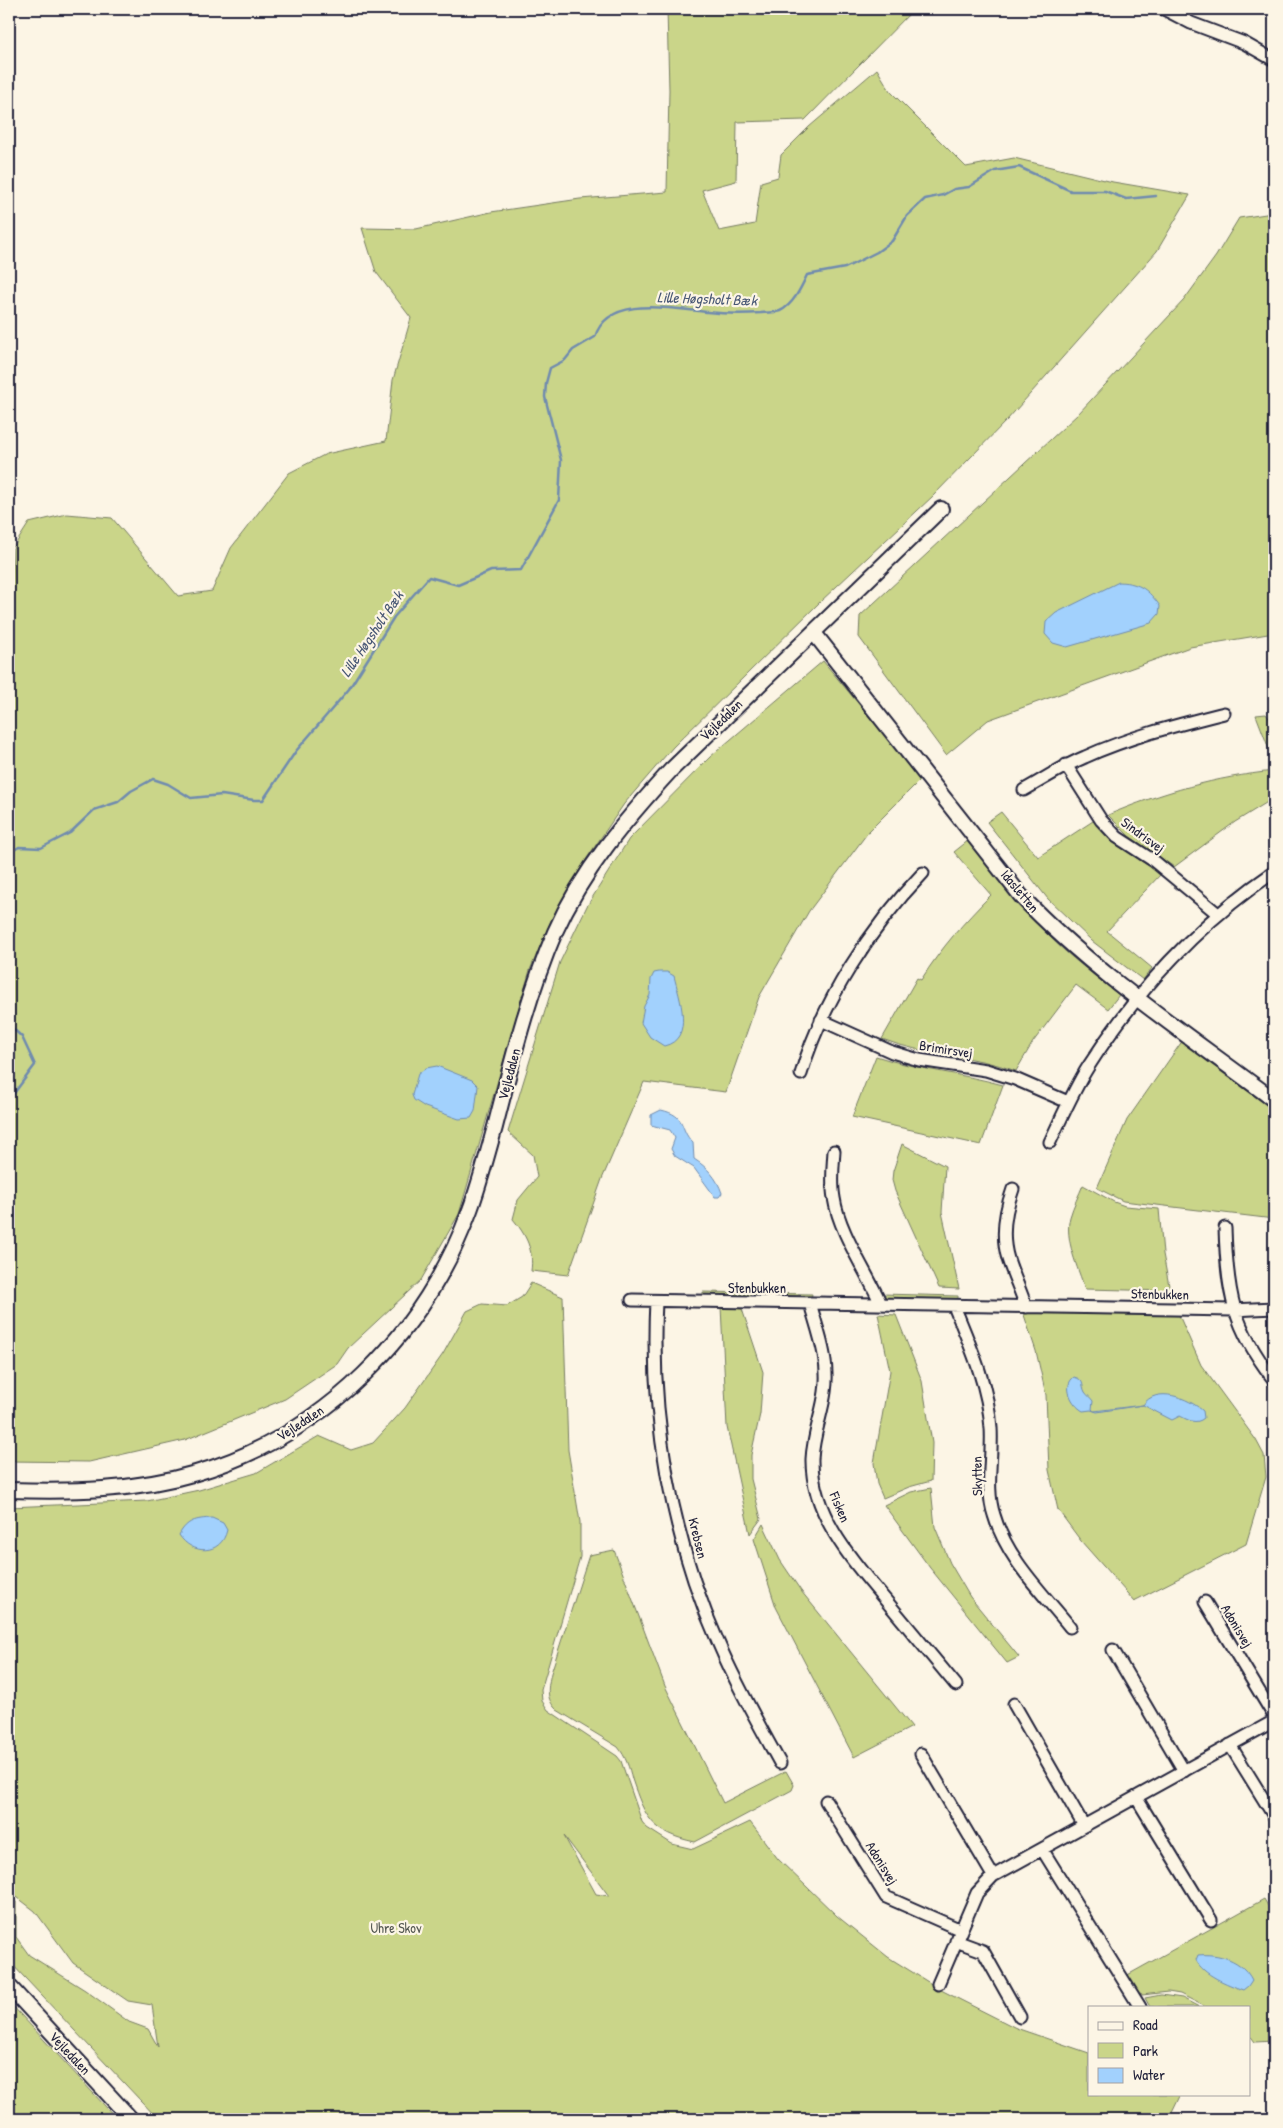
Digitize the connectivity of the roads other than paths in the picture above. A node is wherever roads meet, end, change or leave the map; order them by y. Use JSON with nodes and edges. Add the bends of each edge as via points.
{"nodes":[{"id":1,"x":1164,"y":9,"type":"edge"},
{"id":2,"x":1274,"y":60,"type":"edge"},
{"id":3,"x":941,"y":509,"type":"dead end"},
{"id":4,"x":814,"y":633,"type":"junction"},
{"id":5,"x":1224,"y":712,"type":"dead end"},
{"id":6,"x":1066,"y":765,"type":"junction"},
{"id":7,"x":1024,"y":790,"type":"dead end"},
{"id":8,"x":1274,"y":872,"type":"edge"},
{"id":9,"x":923,"y":874,"type":"dead end"},
{"id":10,"x":1218,"y":914,"type":"junction"},
{"id":11,"x":1138,"y":997,"type":"junction"},
{"id":12,"x":821,"y":1020,"type":"junction"},
{"id":13,"x":801,"y":1074,"type":"dead end"},
{"id":14,"x":1274,"y":1100,"type":"edge"},
{"id":15,"x":1068,"y":1102,"type":"junction"},
{"id":16,"x":1050,"y":1142,"type":"dead end"},
{"id":17,"x":834,"y":1151,"type":"dead end"},
{"id":18,"x":1013,"y":1189,"type":"dead end"},
{"id":19,"x":1225,"y":1228,"type":"dead end"},
{"id":20,"x":632,"y":1300,"type":"dead end"},
{"id":21,"x":656,"y":1301,"type":"junction"},
{"id":22,"x":810,"y":1303,"type":"junction"},
{"id":23,"x":882,"y":1304,"type":"junction"},
{"id":24,"x":954,"y":1306,"type":"junction"},
{"id":25,"x":1026,"y":1307,"type":"junction"},
{"id":26,"x":1274,"y":1308,"type":"edge"},
{"id":27,"x":1233,"y":1310,"type":"junction"},
{"id":28,"x":1274,"y":1380,"type":"edge"},
{"id":29,"x":9,"y":1490,"type":"edge"},
{"id":30,"x":1205,"y":1602,"type":"dead end"},
{"id":31,"x":1070,"y":1627,"type":"dead end"},
{"id":32,"x":1113,"y":1650,"type":"dead end"},
{"id":33,"x":956,"y":1685,"type":"dead end"},
{"id":34,"x":1014,"y":1704,"type":"dead end"},
{"id":35,"x":1274,"y":1716,"type":"edge"},
{"id":36,"x":1274,"y":1721,"type":"edge"},
{"id":37,"x":1230,"y":1745,"type":"junction"},
{"id":38,"x":921,"y":1754,"type":"dead end"},
{"id":39,"x":780,"y":1763,"type":"dead end"},
{"id":40,"x":1184,"y":1771,"type":"junction"},
{"id":41,"x":1136,"y":1798,"type":"junction"},
{"id":42,"x":826,"y":1801,"type":"dead end"},
{"id":43,"x":1274,"y":1816,"type":"edge"},
{"id":44,"x":1084,"y":1826,"type":"junction"},
{"id":45,"x":1042,"y":1849,"type":"junction"},
{"id":46,"x":993,"y":1876,"type":"junction"},
{"id":47,"x":1211,"y":1920,"type":"dead end"},
{"id":48,"x":961,"y":1930,"type":"junction"},
{"id":49,"x":956,"y":1941,"type":"junction"},
{"id":50,"x":938,"y":1984,"type":"dead end"},
{"id":51,"x":9,"y":1986,"type":"edge"},
{"id":52,"x":1139,"y":2006,"type":"edge"},
{"id":53,"x":1020,"y":2016,"type":"dead end"},
{"id":54,"x":131,"y":2119,"type":"edge"}],
"edges":[{"from":1,"to":2,"type":"street","via":[[1191,24],[1244,43]]},
{"from":3,"to":4,"type":"street","name":"Vejledalen"},
{"from":4,"to":11,"type":"street","name":"Idasletten","via":[[1021,896],[1082,954]]},
{"from":4,"to":29,"type":"street","name":"Vejledalen","via":[[671,770],[636,808],[580,885],[556,929],[536,980],[471,1209],[438,1280],[416,1315],[387,1351],[314,1417],[233,1460],[195,1473],[136,1486],[92,1490]]},
{"from":5,"to":6,"type":"street","via":[[1153,732]]},
{"from":6,"to":7,"type":"street"},
{"from":6,"to":10,"type":"street","name":"Sindrisvej","via":[[1101,820],[1117,837],[1154,861]]},
{"from":8,"to":10,"type":"street"},
{"from":9,"to":12,"type":"street","via":[[897,902],[865,947]]},
{"from":10,"to":11,"type":"street","via":[[1180,949]]},
{"from":11,"to":14,"type":"street","name":"Idasletten"},
{"from":11,"to":15,"type":"street"},
{"from":12,"to":13,"type":"street"},
{"from":12,"to":15,"type":"street","name":"Brimirsvej","via":[[892,1052],[919,1060],[986,1070]]},
{"from":15,"to":16,"type":"street"},
{"from":17,"to":23,"type":"street","via":[[834,1200],[842,1225]]},
{"from":18,"to":25,"type":"street","via":[[1006,1214],[1007,1258]]},
{"from":19,"to":27,"type":"street","via":[[1226,1270]]},
{"from":20,"to":21,"type":"street","name":"Stenbukken"},
{"from":21,"to":22,"type":"street","name":"Stenbukken"},
{"from":21,"to":39,"type":"street","name":"Krebsen","via":[[657,1392],[664,1458],[687,1560],[717,1641]]},
{"from":22,"to":23,"type":"street","name":"Stenbukken"},
{"from":22,"to":33,"type":"street","name":"Fisken","via":[[826,1367],[826,1391],[812,1459],[822,1506],[850,1557]]},
{"from":23,"to":24,"type":"street","name":"Stenbukken"},
{"from":24,"to":25,"type":"street","name":"Stenbukken"},
{"from":24,"to":31,"type":"street","name":"Skytten","via":[[978,1364],[987,1396],[993,1513],[1001,1536],[1013,1557]]},
{"from":25,"to":27,"type":"street","name":"Stenbukken"},
{"from":26,"to":27,"type":"street","name":"Stenbukken"},
{"from":27,"to":28,"type":"street","via":[[1246,1338]]},
{"from":30,"to":35,"type":"street","name":"Adonisvej"},
{"from":32,"to":40,"type":"street"},
{"from":34,"to":44,"type":"street"},
{"from":36,"to":37,"type":"street"},
{"from":37,"to":40,"type":"street"},
{"from":37,"to":43,"type":"street"},
{"from":38,"to":46,"type":"street"},
{"from":40,"to":41,"type":"street"},
{"from":41,"to":44,"type":"street"},
{"from":41,"to":47,"type":"street"},
{"from":42,"to":48,"type":"street","name":"Adonisvej","via":[[886,1897]]},
{"from":44,"to":45,"type":"street"},
{"from":45,"to":46,"type":"street"},
{"from":45,"to":52,"type":"street"},
{"from":46,"to":48,"type":"street","via":[[977,1893]]},
{"from":48,"to":49,"type":"street"},
{"from":49,"to":50,"type":"street"},
{"from":49,"to":53,"type":"street","via":[[983,1951]]},
{"from":51,"to":54,"type":"street","name":"Vejledalen"}]}
